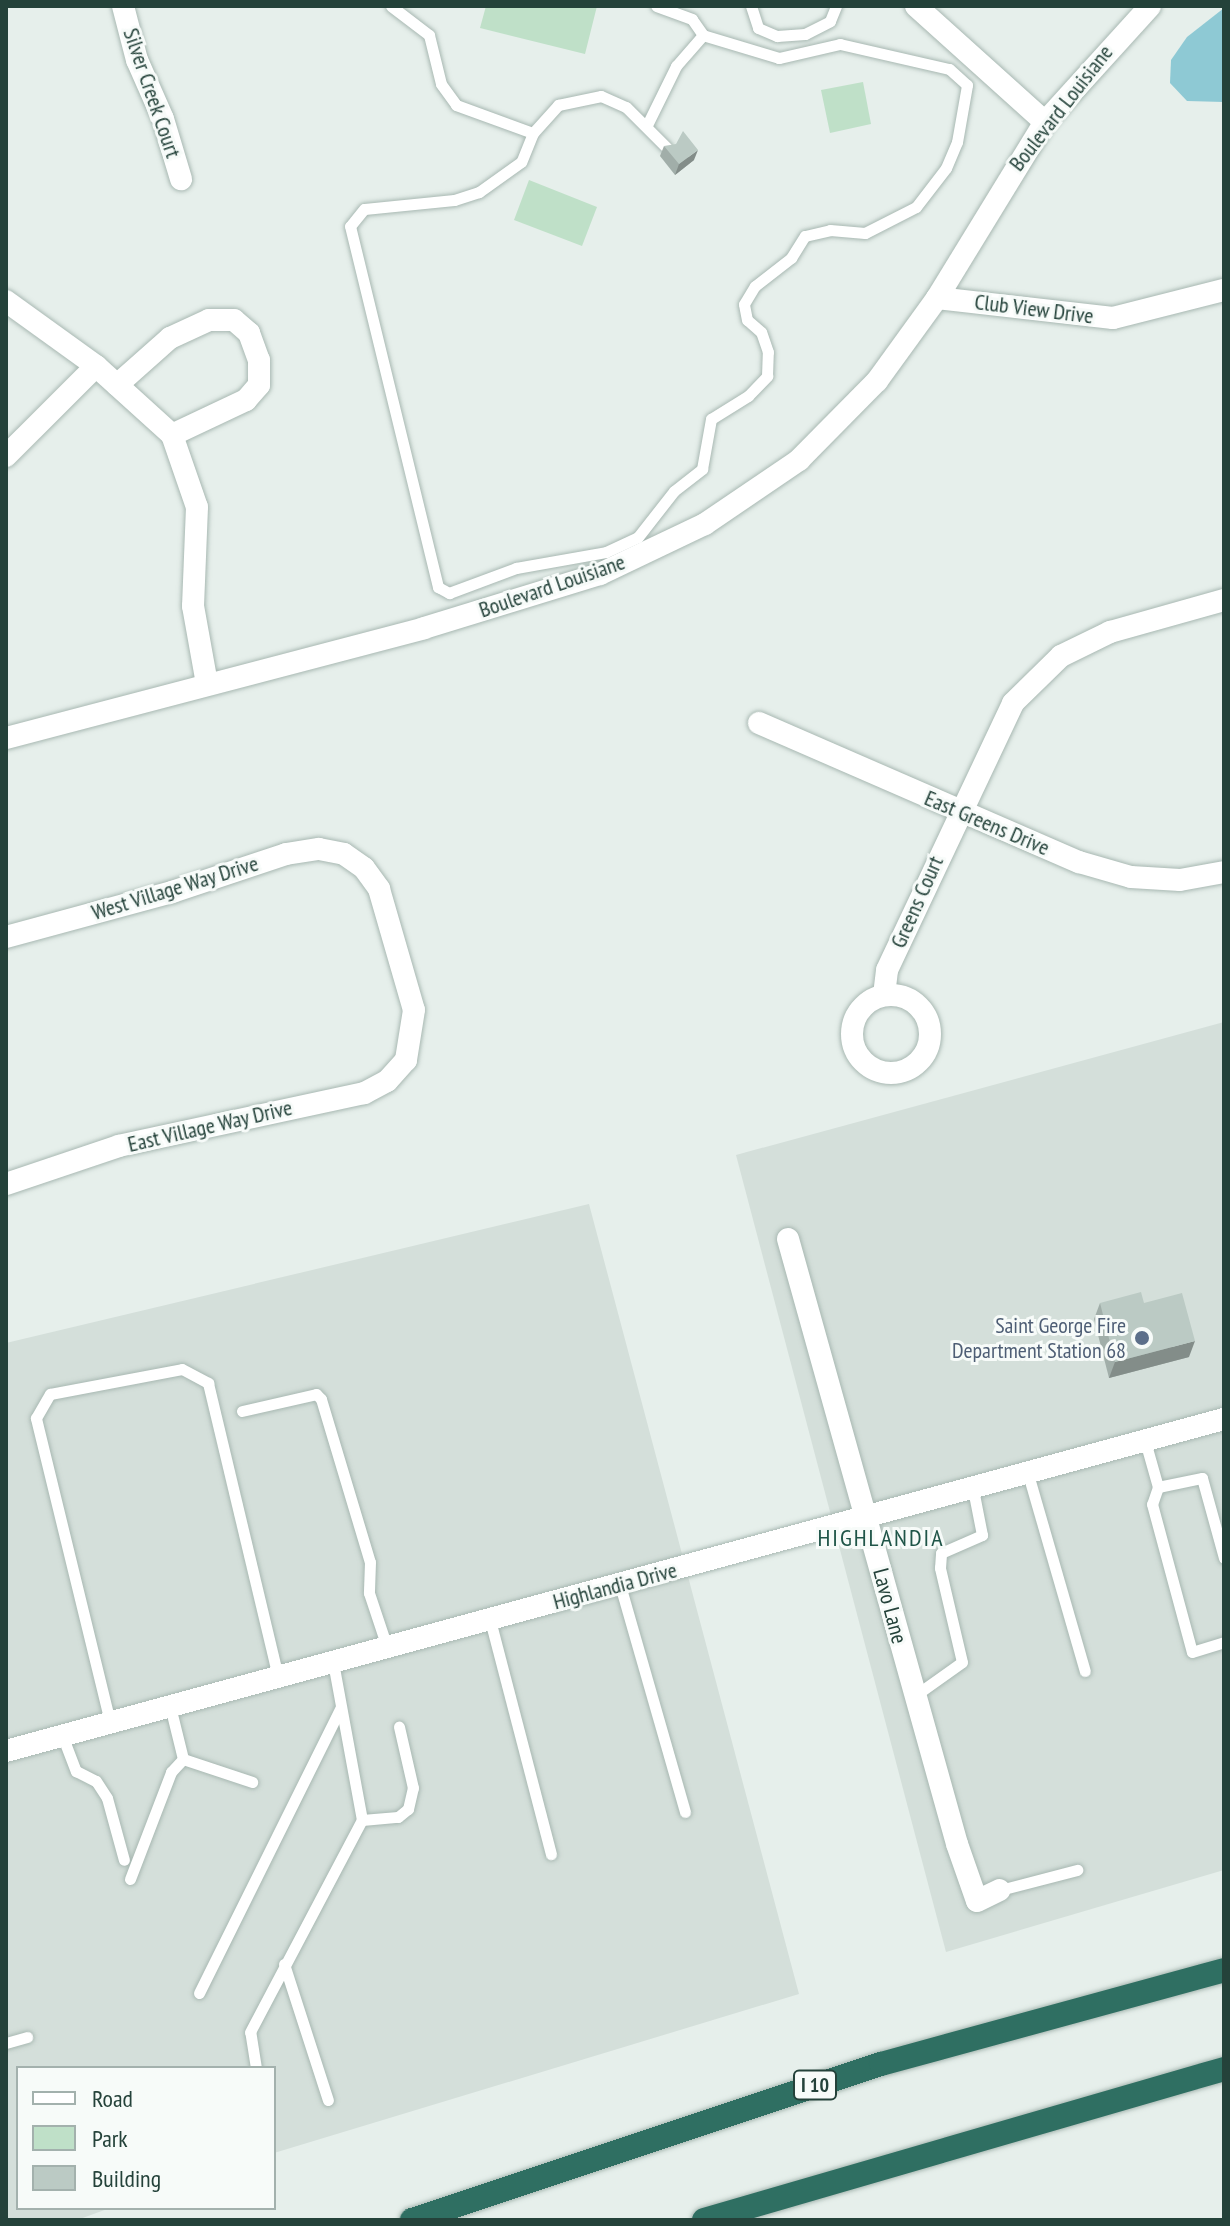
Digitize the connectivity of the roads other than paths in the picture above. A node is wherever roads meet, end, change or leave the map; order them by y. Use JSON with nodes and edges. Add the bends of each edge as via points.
{"nodes":[{"id":1,"x":123,"y":6,"type":"edge"},
{"id":2,"x":391,"y":6,"type":"edge"},
{"id":3,"x":656,"y":6,"type":"edge"},
{"id":4,"x":751,"y":6,"type":"edge"},
{"id":5,"x":836,"y":6,"type":"edge"},
{"id":6,"x":916,"y":6,"type":"edge"},
{"id":7,"x":1150,"y":6,"type":"edge"},
{"id":8,"x":703,"y":35,"type":"junction"},
{"id":9,"x":1045,"y":122,"type":"junction"},
{"id":10,"x":647,"y":125,"type":"junction"},
{"id":11,"x":533,"y":133,"type":"junction"},
{"id":12,"x":667,"y":148,"type":"edge"},
{"id":13,"x":181,"y":179,"type":"dead end"},
{"id":14,"x":1224,"y":290,"type":"edge"},
{"id":15,"x":937,"y":298,"type":"junction"},
{"id":16,"x":6,"y":301,"type":"edge"},
{"id":17,"x":96,"y":366,"type":"junction"},
{"id":18,"x":117,"y":385,"type":"junction"},
{"id":19,"x":172,"y":435,"type":"junction"},
{"id":20,"x":6,"y":456,"type":"edge"},
{"id":21,"x":1224,"y":600,"type":"edge"},
{"id":22,"x":207,"y":684,"type":"junction"},
{"id":23,"x":759,"y":723,"type":"dead end"},
{"id":24,"x":6,"y":738,"type":"edge"},
{"id":25,"x":958,"y":811,"type":"junction"},
{"id":26,"x":1224,"y":872,"type":"edge"},
{"id":27,"x":6,"y":937,"type":"edge"},
{"id":28,"x":884,"y":995,"type":"dead end"},
{"id":29,"x":406,"y":1060,"type":"joint"},
{"id":30,"x":6,"y":1184,"type":"edge"},
{"id":31,"x":788,"y":1239,"type":"dead end"},
{"id":32,"x":242,"y":1411,"type":"dead end"},
{"id":33,"x":1224,"y":1419,"type":"edge"},
{"id":34,"x":1145,"y":1441,"type":"junction"},
{"id":35,"x":1028,"y":1474,"type":"junction"},
{"id":36,"x":1158,"y":1487,"type":"junction"},
{"id":37,"x":973,"y":1489,"type":"junction"},
{"id":38,"x":867,"y":1518,"type":"junction"},
{"id":39,"x":1224,"y":1558,"type":"edge"},
{"id":40,"x":620,"y":1585,"type":"junction"},
{"id":41,"x":490,"y":1620,"type":"junction"},
{"id":42,"x":1224,"y":1642,"type":"edge"},
{"id":43,"x":387,"y":1647,"type":"junction"},
{"id":44,"x":333,"y":1662,"type":"junction"},
{"id":45,"x":1085,"y":1671,"type":"dead end"},
{"id":46,"x":278,"y":1677,"type":"junction"},
{"id":47,"x":913,"y":1697,"type":"junction"},
{"id":48,"x":170,"y":1706,"type":"junction"},
{"id":49,"x":341,"y":1707,"type":"junction"},
{"id":50,"x":110,"y":1722,"type":"junction"},
{"id":51,"x":399,"y":1727,"type":"dead end"},
{"id":52,"x":62,"y":1735,"type":"junction"},
{"id":53,"x":6,"y":1751,"type":"edge"},
{"id":54,"x":183,"y":1759,"type":"junction"},
{"id":55,"x":252,"y":1782,"type":"dead end"},
{"id":56,"x":685,"y":1812,"type":"dead end"},
{"id":57,"x":362,"y":1820,"type":"junction"},
{"id":58,"x":551,"y":1854,"type":"dead end"},
{"id":59,"x":124,"y":1860,"type":"dead end"},
{"id":60,"x":1077,"y":1870,"type":"dead end"},
{"id":61,"x":130,"y":1879,"type":"dead end"},
{"id":62,"x":1000,"y":1890,"type":"joint"},
{"id":63,"x":284,"y":1964,"type":"junction"},
{"id":64,"x":1224,"y":1970,"type":"edge"},
{"id":65,"x":199,"y":1993,"type":"dead end"},
{"id":66,"x":27,"y":2037,"type":"dead end"},
{"id":67,"x":6,"y":2043,"type":"edge"},
{"id":68,"x":256,"y":2066,"type":"edge"},
{"id":69,"x":1224,"y":2069,"type":"edge"},
{"id":70,"x":328,"y":2100,"type":"dead end"},
{"id":71,"x":412,"y":2220,"type":"edge"},
{"id":72,"x":704,"y":2220,"type":"edge"}],
"edges":[{"from":1,"to":13,"type":"street","name":"Silver Creek Court"},
{"from":2,"to":11,"type":"lane","via":[[429,35],[441,84],[456,105]]},
{"from":3,"to":8,"type":"lane","via":[[692,19]]},
{"from":4,"to":5,"type":"lane","via":[[758,28],[777,36],[805,34],[830,21]]},
{"from":6,"to":9,"type":"street"},
{"from":7,"to":9,"type":"street","name":"Boulevard Louisiane"},
{"from":8,"to":10,"type":"lane","via":[[676,66]]},
{"from":8,"to":11,"type":"lane","via":[[779,58],[840,44],[949,69],[967,85],[967,101],[946,168],[904,215],[865,233],[830,230],[805,236],[791,258],[755,286],[744,304],[747,320],[761,332],[768,352],[767,376],[748,396],[711,419],[702,469],[674,491],[638,537],[606,552],[516,568],[442,592],[350,226],[364,209],[454,200],[479,192],[521,162]]},
{"from":9,"to":15,"type":"street","name":"Boulevard Louisiane"},
{"from":10,"to":11,"type":"lane","via":[[615,100],[585,97],[558,105]]},
{"from":10,"to":12,"type":"lane"},
{"from":14,"to":15,"type":"street","name":"Club View Drive","via":[[1113,318]]},
{"from":15,"to":22,"type":"street","name":"Boulevard Louisiane","via":[[877,381],[799,460],[705,524],[600,574],[424,628]]},
{"from":16,"to":17,"type":"street"},
{"from":17,"to":18,"type":"street"},
{"from":17,"to":20,"type":"street"},
{"from":18,"to":19,"type":"street"},
{"from":18,"to":19,"type":"street","via":[[170,338],[209,320],[234,320],[249,333],[259,360],[259,385],[246,400]]},
{"from":19,"to":22,"type":"street","via":[[197,507],[193,606]]},
{"from":21,"to":25,"type":"street","name":"Greens Court","via":[[1110,632],[1061,656],[1013,703]]},
{"from":22,"to":24,"type":"street","name":"Boulevard Louisiane"},
{"from":23,"to":25,"type":"street","name":"East Greens Drive"},
{"from":25,"to":26,"type":"street","name":"East Greens Drive","via":[[1079,862],[1131,877],[1180,880]]},
{"from":25,"to":28,"type":"street","name":"Greens Court","via":[[887,970]]},
{"from":27,"to":29,"type":"street","name":"West Village Way Drive","via":[[172,892],[286,854],[319,849],[344,854],[364,868],[379,889],[414,1010]]},
{"from":29,"to":30,"type":"street","name":"East Village Way Drive","via":[[387,1081],[364,1093],[133,1143]]},
{"from":31,"to":38,"type":"street","name":"Lavo Lane"},
{"from":32,"to":43,"type":"lane","via":[[316,1394],[321,1399],[370,1562],[369,1593]]},
{"from":33,"to":34,"type":"street","name":"Highlandia Drive"},
{"from":34,"to":35,"type":"street","name":"Highlandia Drive"},
{"from":34,"to":36,"type":"lane"},
{"from":35,"to":37,"type":"street","name":"Highlandia Drive"},
{"from":35,"to":45,"type":"lane"},
{"from":36,"to":39,"type":"lane","via":[[1202,1478]]},
{"from":36,"to":42,"type":"lane","via":[[1152,1504],[1192,1652]]},
{"from":37,"to":38,"type":"street","name":"Highlandia Drive"},
{"from":37,"to":47,"type":"lane","via":[[982,1535],[941,1553],[940,1568],[962,1662]]},
{"from":38,"to":40,"type":"street","name":"Highlandia Drive"},
{"from":38,"to":47,"type":"street","name":"Lavo Lane"},
{"from":40,"to":41,"type":"street","name":"Highlandia Drive"},
{"from":40,"to":56,"type":"lane"},
{"from":41,"to":43,"type":"street","name":"Highlandia Drive"},
{"from":41,"to":58,"type":"lane"},
{"from":43,"to":44,"type":"street","name":"Highlandia Drive"},
{"from":44,"to":46,"type":"street","name":"Highlandia Drive"},
{"from":44,"to":49,"type":"lane"},
{"from":46,"to":48,"type":"street","name":"Highlandia Drive"},
{"from":46,"to":50,"type":"lane","via":[[208,1383],[182,1369],[50,1394],[36,1418]]},
{"from":47,"to":62,"type":"street","name":"Lavo Lane","via":[[977,1901]]},
{"from":48,"to":50,"type":"street","name":"Highlandia Drive"},
{"from":48,"to":54,"type":"lane"},
{"from":49,"to":57,"type":"lane"},
{"from":49,"to":65,"type":"lane"},
{"from":50,"to":52,"type":"street","name":"Highlandia Drive"},
{"from":51,"to":57,"type":"lane","via":[[413,1788],[408,1809],[398,1817]]},
{"from":52,"to":53,"type":"street","name":"Highlandia Drive"},
{"from":52,"to":59,"type":"lane","via":[[76,1771],[96,1781],[107,1798]]},
{"from":54,"to":55,"type":"lane"},
{"from":54,"to":61,"type":"lane","via":[[171,1772]]},
{"from":57,"to":63,"type":"lane"},
{"from":60,"to":62,"type":"lane"},
{"from":63,"to":68,"type":"lane","via":[[250,2032]]},
{"from":63,"to":70,"type":"lane"},
{"from":64,"to":71,"type":"highway","number":"I 10","via":[[881,2064]]},
{"from":66,"to":67,"type":"lane"},
{"from":69,"to":72,"type":"highway"}]}
